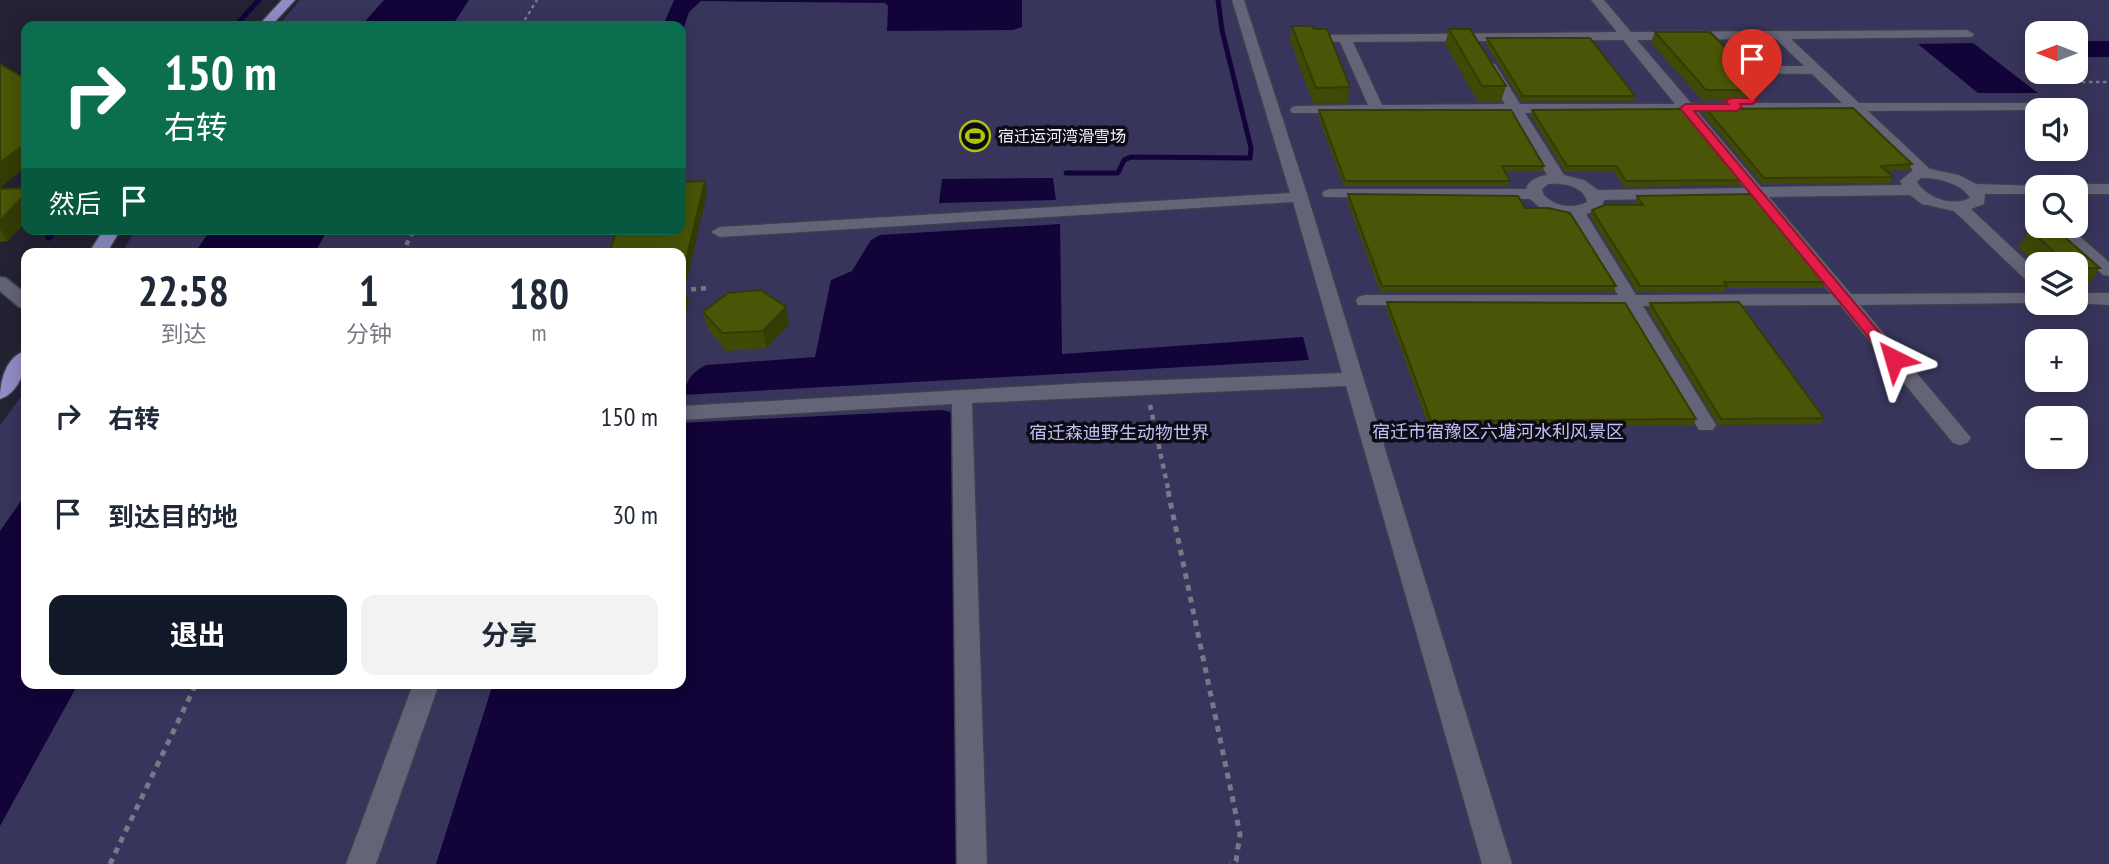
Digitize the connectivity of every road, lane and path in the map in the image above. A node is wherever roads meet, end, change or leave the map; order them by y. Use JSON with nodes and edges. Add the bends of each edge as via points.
{"nodes":[{"id":1,"x":289,"y":0,"type":"edge"},
{"id":2,"x":537,"y":0,"type":"edge"},
{"id":3,"x":1238,"y":0,"type":"edge"},
{"id":4,"x":1597,"y":0,"type":"edge"},
{"id":5,"x":269,"y":21,"type":"edge"},
{"id":6,"x":525,"y":21,"type":"edge"},
{"id":7,"x":1967,"y":34,"type":"dead end"},
{"id":8,"x":1710,"y":35,"type":"junction"},
{"id":9,"x":1779,"y":35,"type":"junction"},
{"id":10,"x":1626,"y":36,"type":"junction"},
{"id":11,"x":1472,"y":37,"type":"junction"},
{"id":12,"x":1317,"y":38,"type":"edge"},
{"id":13,"x":1345,"y":38,"type":"junction"},
{"id":14,"x":1735,"y":61,"type":"junction"},
{"id":15,"x":1816,"y":70,"type":"junction"},
{"id":16,"x":2088,"y":82,"type":"edge"},
{"id":17,"x":2109,"y":82,"type":"edge"},
{"id":18,"x":2025,"y":106,"type":"edge"},
{"id":19,"x":1737,"y":107,"type":"junction"},
{"id":20,"x":1854,"y":107,"type":"junction"},
{"id":21,"x":1686,"y":108,"type":"junction"},
{"id":22,"x":1515,"y":109,"type":"junction"},
{"id":23,"x":1297,"y":110,"type":"dead end"},
{"id":24,"x":1377,"y":110,"type":"junction"},
{"id":25,"x":1925,"y":173,"type":"junction"},
{"id":26,"x":1558,"y":179,"type":"junction"},
{"id":27,"x":1973,"y":189,"type":"junction"},
{"id":28,"x":2016,"y":189,"type":"junction"},
{"id":29,"x":2025,"y":189,"type":"edge"},
{"id":30,"x":2088,"y":189,"type":"edge"},
{"id":31,"x":2109,"y":189,"type":"edge"},
{"id":32,"x":1913,"y":190,"type":"junction"},
{"id":33,"x":1756,"y":192,"type":"junction"},
{"id":34,"x":1330,"y":194,"type":"dead end"},
{"id":35,"x":1535,"y":194,"type":"junction"},
{"id":36,"x":1595,"y":195,"type":"junction"},
{"id":37,"x":2025,"y":197,"type":"edge"},
{"id":38,"x":1300,"y":198,"type":"junction"},
{"id":39,"x":1958,"y":206,"type":"junction"},
{"id":40,"x":1576,"y":211,"type":"junction"},
{"id":41,"x":720,"y":232,"type":"dead end"},
{"id":42,"x":2072,"y":238,"type":"edge"},
{"id":43,"x":2025,"y":270,"type":"edge"},
{"id":44,"x":2109,"y":271,"type":"edge"},
{"id":45,"x":0,"y":282,"type":"edge"},
{"id":46,"x":709,"y":288,"type":"dead end"},
{"id":47,"x":686,"y":290,"type":"edge"},
{"id":48,"x":21,"y":299,"type":"edge"},
{"id":49,"x":2025,"y":299,"type":"edge"},
{"id":50,"x":2088,"y":299,"type":"edge"},
{"id":51,"x":2109,"y":299,"type":"edge"},
{"id":52,"x":1631,"y":300,"type":"junction"},
{"id":53,"x":1845,"y":300,"type":"junction"},
{"id":54,"x":1365,"y":301,"type":"dead end"},
{"id":55,"x":21,"y":364,"type":"edge"},
{"id":56,"x":1353,"y":379,"type":"junction"},
{"id":57,"x":1146,"y":388,"type":"junction"},
{"id":58,"x":0,"y":392,"type":"edge"},
{"id":59,"x":962,"y":397,"type":"junction"},
{"id":60,"x":686,"y":413,"type":"edge"},
{"id":61,"x":1706,"y":425,"type":"dead end"},
{"id":62,"x":1960,"y":438,"type":"dead end"},
{"id":63,"x":194,"y":689,"type":"edge"},
{"id":64,"x":424,"y":689,"type":"edge"},
{"id":65,"x":1234,"y":863,"type":"edge"},
{"id":66,"x":110,"y":864,"type":"edge"},
{"id":67,"x":361,"y":864,"type":"edge"},
{"id":68,"x":972,"y":864,"type":"edge"},
{"id":69,"x":1497,"y":864,"type":"edge"}],
"edges":[{"from":1,"to":5,"type":"main road"},
{"from":2,"to":6,"type":"path"},
{"from":3,"to":38,"type":"street"},
{"from":4,"to":10,"type":"street"},
{"from":7,"to":9,"type":"street"},
{"from":8,"to":9,"type":"street"},
{"from":8,"to":10,"type":"street"},
{"from":8,"to":14,"type":"street"},
{"from":9,"to":15,"type":"street"},
{"from":10,"to":11,"type":"street"},
{"from":10,"to":21,"type":"street"},
{"from":11,"to":13,"type":"street"},
{"from":11,"to":22,"type":"street"},
{"from":12,"to":13,"type":"street"},
{"from":13,"to":24,"type":"street"},
{"from":14,"to":15,"type":"street"},
{"from":14,"to":19,"type":"street","via":[[1773,101],[1731,101]]},
{"from":15,"to":20,"type":"street"},
{"from":16,"to":17,"type":"path"},
{"from":18,"to":20,"type":"street"},
{"from":19,"to":20,"type":"street"},
{"from":19,"to":21,"type":"street"},
{"from":20,"to":25,"type":"street"},
{"from":21,"to":22,"type":"street"},
{"from":21,"to":33,"type":"street"},
{"from":22,"to":24,"type":"street"},
{"from":22,"to":26,"type":"street"},
{"from":23,"to":24,"type":"street"},
{"from":25,"to":27,"type":"street","via":[[1946,176]]},
{"from":25,"to":32,"type":"street","via":[[1908,181]]},
{"from":26,"to":35,"type":"street","via":[[1538,183]]},
{"from":26,"to":36,"type":"street","via":[[1582,185]]},
{"from":27,"to":28,"type":"street"},
{"from":27,"to":39,"type":"street","via":[[1978,200]]},
{"from":28,"to":29,"type":"street"},
{"from":28,"to":37,"type":"street"},
{"from":30,"to":31,"type":"street"},
{"from":32,"to":33,"type":"street"},
{"from":32,"to":39,"type":"street","via":[[1931,201]]},
{"from":33,"to":36,"type":"street"},
{"from":33,"to":53,"type":"street"},
{"from":34,"to":35,"type":"street"},
{"from":35,"to":40,"type":"street","via":[[1550,206]]},
{"from":36,"to":40,"type":"street","via":[[1594,205]]},
{"from":38,"to":41,"type":"street"},
{"from":38,"to":56,"type":"street"},
{"from":39,"to":43,"type":"street"},
{"from":40,"to":52,"type":"street"},
{"from":42,"to":44,"type":"street"},
{"from":45,"to":48,"type":"street"},
{"from":46,"to":47,"type":"path"},
{"from":49,"to":53,"type":"street"},
{"from":50,"to":51,"type":"street"},
{"from":52,"to":53,"type":"street"},
{"from":52,"to":54,"type":"street"},
{"from":52,"to":61,"type":"street"},
{"from":53,"to":62,"type":"street"},
{"from":55,"to":58,"type":"main road"},
{"from":56,"to":57,"type":"street"},
{"from":56,"to":69,"type":"street"},
{"from":57,"to":59,"type":"street"},
{"from":57,"to":65,"type":"path","via":[[1240,834]]},
{"from":59,"to":60,"type":"street"},
{"from":59,"to":68,"type":"street"},
{"from":63,"to":66,"type":"path"},
{"from":64,"to":67,"type":"street"}]}
